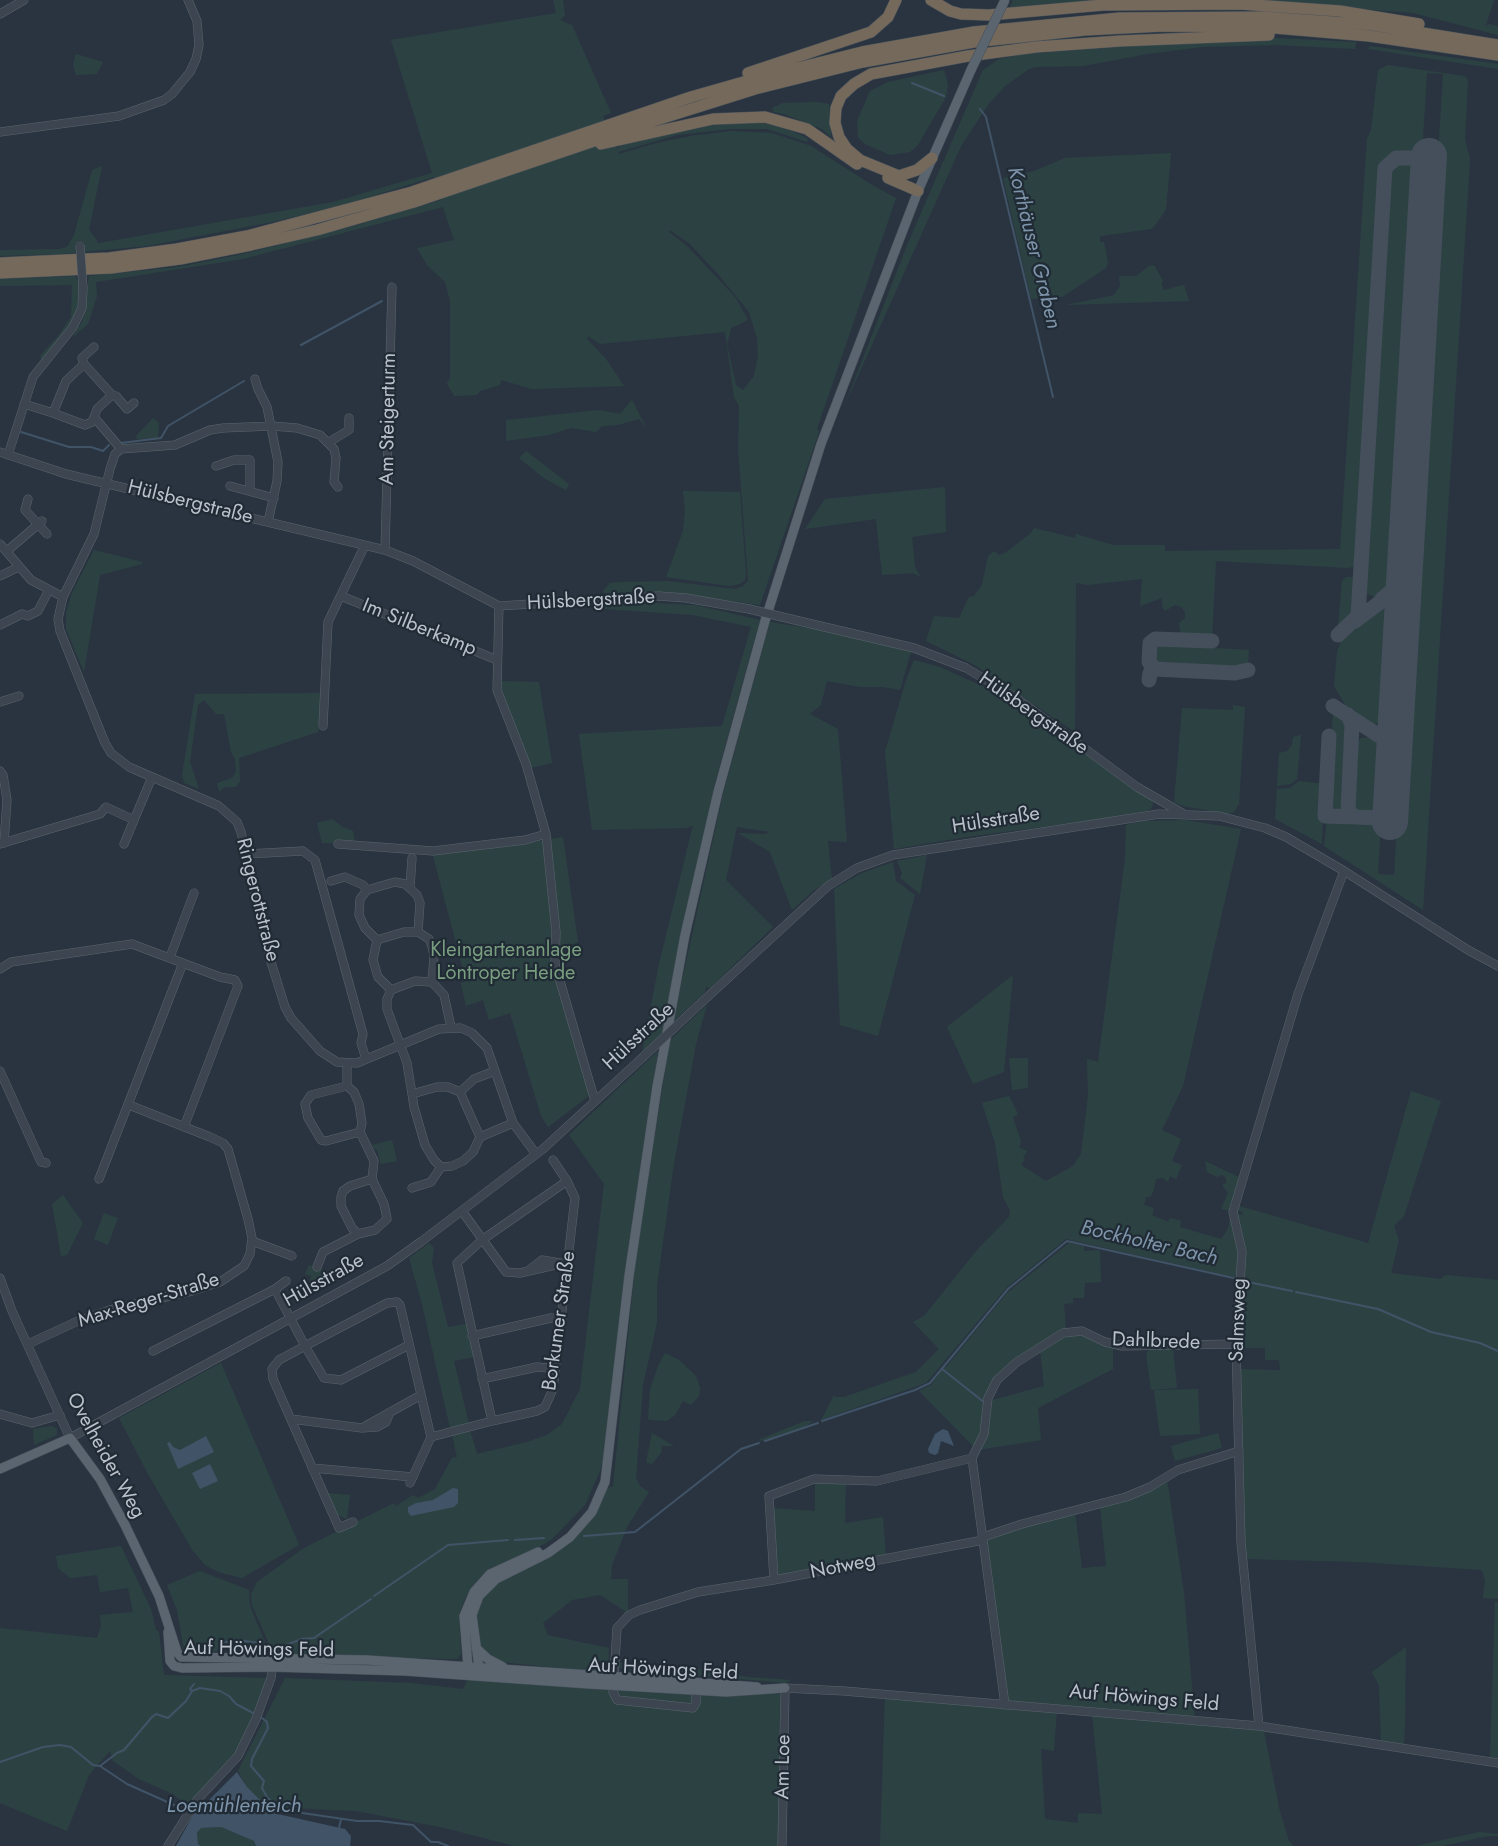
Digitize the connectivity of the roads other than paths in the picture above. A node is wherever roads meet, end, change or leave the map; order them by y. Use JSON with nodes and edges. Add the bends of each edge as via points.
{"nodes":[{"id":1,"x":24,"y":0,"type":"edge"},
{"id":2,"x":188,"y":0,"type":"edge"},
{"id":3,"x":896,"y":0,"type":"edge"},
{"id":4,"x":931,"y":0,"type":"edge"},
{"id":5,"x":1005,"y":0,"type":"edge"},
{"id":6,"x":0,"y":14,"type":"edge"},
{"id":7,"x":1318,"y":31,"type":"junction"},
{"id":8,"x":1474,"y":40,"type":"junction"},
{"id":9,"x":1498,"y":45,"type":"edge"},
{"id":10,"x":1498,"y":55,"type":"edge"},
{"id":11,"x":691,"y":97,"type":"junction"},
{"id":12,"x":0,"y":132,"type":"edge"},
{"id":13,"x":568,"y":150,"type":"junction"},
{"id":14,"x":932,"y":158,"type":"junction"},
{"id":15,"x":899,"y":176,"type":"junction"},
{"id":16,"x":919,"y":188,"type":"junction"},
{"id":17,"x":80,"y":245,"type":"dead end"},
{"id":18,"x":0,"y":263,"type":"edge"},
{"id":19,"x":0,"y":274,"type":"edge"},
{"id":20,"x":392,"y":287,"type":"dead end"},
{"id":21,"x":94,"y":347,"type":"dead end"},
{"id":22,"x":84,"y":364,"type":"junction"},
{"id":23,"x":255,"y":379,"type":"dead end"},
{"id":24,"x":112,"y":395,"type":"junction"},
{"id":25,"x":134,"y":403,"type":"dead end"},
{"id":26,"x":24,"y":404,"type":"junction"},
{"id":27,"x":53,"y":413,"type":"junction"},
{"id":28,"x":94,"y":416,"type":"junction"},
{"id":29,"x":349,"y":418,"type":"dead end"},
{"id":30,"x":272,"y":426,"type":"junction"},
{"id":31,"x":329,"y":442,"type":"junction"},
{"id":32,"x":120,"y":449,"type":"junction"},
{"id":33,"x":0,"y":452,"type":"edge"},
{"id":34,"x":8,"y":455,"type":"junction"},
{"id":35,"x":216,"y":466,"type":"dead end"},
{"id":36,"x":107,"y":483,"type":"junction"},
{"id":37,"x":230,"y":486,"type":"dead end"},
{"id":38,"x":338,"y":487,"type":"dead end"},
{"id":39,"x":250,"y":491,"type":"junction"},
{"id":40,"x":274,"y":498,"type":"junction"},
{"id":41,"x":28,"y":499,"type":"dead end"},
{"id":42,"x":268,"y":522,"type":"junction"},
{"id":43,"x":40,"y":523,"type":"junction"},
{"id":44,"x":46,"y":534,"type":"dead end"},
{"id":45,"x":0,"y":544,"type":"edge"},
{"id":46,"x":365,"y":545,"type":"junction"},
{"id":47,"x":385,"y":550,"type":"junction"},
{"id":48,"x":7,"y":551,"type":"junction"},
{"id":49,"x":19,"y":567,"type":"junction"},
{"id":50,"x":0,"y":576,"type":"edge"},
{"id":51,"x":49,"y":590,"type":"junction"},
{"id":52,"x":341,"y":596,"type":"junction"},
{"id":53,"x":63,"y":597,"type":"junction"},
{"id":54,"x":499,"y":606,"type":"junction"},
{"id":55,"x":0,"y":625,"type":"edge"},
{"id":56,"x":497,"y":660,"type":"junction"},
{"id":57,"x":19,"y":696,"type":"dead end"},
{"id":58,"x":0,"y":702,"type":"edge"},
{"id":59,"x":323,"y":726,"type":"dead end"},
{"id":60,"x":0,"y":772,"type":"edge"},
{"id":61,"x":152,"y":777,"type":"junction"},
{"id":62,"x":1158,"y":800,"type":"junction"},
{"id":63,"x":1183,"y":813,"type":"junction"},
{"id":64,"x":1159,"y":814,"type":"junction"},
{"id":65,"x":134,"y":820,"type":"junction"},
{"id":66,"x":546,"y":834,"type":"junction"},
{"id":67,"x":2,"y":844,"type":"edge"},
{"id":68,"x":124,"y":844,"type":"dead end"},
{"id":69,"x":338,"y":844,"type":"dead end"},
{"id":70,"x":246,"y":854,"type":"junction"},
{"id":71,"x":412,"y":858,"type":"dead end"},
{"id":72,"x":1344,"y":871,"type":"junction"},
{"id":73,"x":331,"y":881,"type":"dead end"},
{"id":74,"x":410,"y":888,"type":"junction"},
{"id":75,"x":367,"y":890,"type":"junction"},
{"id":76,"x":194,"y":893,"type":"dead end"},
{"id":77,"x":418,"y":932,"type":"junction"},
{"id":78,"x":377,"y":940,"type":"junction"},
{"id":79,"x":170,"y":957,"type":"junction"},
{"id":80,"x":183,"y":963,"type":"junction"},
{"id":81,"x":1498,"y":966,"type":"edge"},
{"id":82,"x":0,"y":969,"type":"edge"},
{"id":83,"x":432,"y":982,"type":"junction"},
{"id":84,"x":391,"y":990,"type":"junction"},
{"id":85,"x":451,"y":1027,"type":"junction"},
{"id":86,"x":400,"y":1045,"type":"junction"},
{"id":87,"x":366,"y":1059,"type":"junction"},
{"id":88,"x":347,"y":1063,"type":"junction"},
{"id":89,"x":0,"y":1071,"type":"edge"},
{"id":90,"x":495,"y":1071,"type":"junction"},
{"id":91,"x":347,"y":1086,"type":"junction"},
{"id":92,"x":460,"y":1092,"type":"junction"},
{"id":93,"x":412,"y":1094,"type":"junction"},
{"id":94,"x":595,"y":1100,"type":"junction"},
{"id":95,"x":129,"y":1106,"type":"junction"},
{"id":96,"x":513,"y":1123,"type":"junction"},
{"id":97,"x":184,"y":1127,"type":"junction"},
{"id":98,"x":360,"y":1132,"type":"junction"},
{"id":99,"x":480,"y":1137,"type":"junction"},
{"id":100,"x":536,"y":1154,"type":"junction"},
{"id":101,"x":553,"y":1160,"type":"dead end"},
{"id":102,"x":46,"y":1163,"type":"dead end"},
{"id":103,"x":441,"y":1167,"type":"junction"},
{"id":104,"x":99,"y":1179,"type":"dead end"},
{"id":105,"x":372,"y":1179,"type":"junction"},
{"id":106,"x":567,"y":1181,"type":"junction"},
{"id":107,"x":412,"y":1188,"type":"dead end"},
{"id":108,"x":462,"y":1211,"type":"junction"},
{"id":109,"x":358,"y":1234,"type":"junction"},
{"id":110,"x":482,"y":1240,"type":"junction"},
{"id":111,"x":252,"y":1241,"type":"junction"},
{"id":112,"x":292,"y":1256,"type":"dead end"},
{"id":113,"x":566,"y":1263,"type":"junction"},
{"id":114,"x":317,"y":1267,"type":"dead end"},
{"id":115,"x":0,"y":1278,"type":"edge"},
{"id":116,"x":286,"y":1281,"type":"dead end"},
{"id":117,"x":275,"y":1289,"type":"junction"},
{"id":118,"x":3,"y":1295,"type":"edge"},
{"id":119,"x":290,"y":1319,"type":"junction"},
{"id":120,"x":562,"y":1319,"type":"junction"},
{"id":121,"x":472,"y":1336,"type":"junction"},
{"id":122,"x":28,"y":1344,"type":"junction"},
{"id":123,"x":1236,"y":1344,"type":"junction"},
{"id":124,"x":409,"y":1345,"type":"junction"},
{"id":125,"x":305,"y":1346,"type":"junction"},
{"id":126,"x":153,"y":1350,"type":"dead end"},
{"id":127,"x":555,"y":1372,"type":"junction"},
{"id":128,"x":482,"y":1379,"type":"junction"},
{"id":129,"x":421,"y":1395,"type":"junction"},
{"id":130,"x":0,"y":1414,"type":"edge"},
{"id":131,"x":60,"y":1415,"type":"junction"},
{"id":132,"x":291,"y":1420,"type":"junction"},
{"id":133,"x":492,"y":1421,"type":"junction"},
{"id":134,"x":431,"y":1437,"type":"junction"},
{"id":135,"x":70,"y":1438,"type":"junction"},
{"id":136,"x":611,"y":1447,"type":"junction"},
{"id":137,"x":1239,"y":1451,"type":"junction"},
{"id":138,"x":972,"y":1458,"type":"junction"},
{"id":139,"x":312,"y":1468,"type":"junction"},
{"id":140,"x":0,"y":1469,"type":"edge"},
{"id":141,"x":353,"y":1522,"type":"dead end"},
{"id":142,"x":983,"y":1539,"type":"junction"},
{"id":143,"x":774,"y":1580,"type":"junction"},
{"id":144,"x":168,"y":1624,"type":"joint"},
{"id":145,"x":476,"y":1648,"type":"junction"},
{"id":146,"x":273,"y":1662,"type":"junction"},
{"id":147,"x":468,"y":1666,"type":"junction"},
{"id":148,"x":508,"y":1669,"type":"junction"},
{"id":149,"x":476,"y":1671,"type":"junction"},
{"id":150,"x":589,"y":1679,"type":"junction"},
{"id":151,"x":696,"y":1687,"type":"junction"},
{"id":152,"x":785,"y":1688,"type":"junction"},
{"id":153,"x":1005,"y":1705,"type":"junction"},
{"id":154,"x":1259,"y":1726,"type":"junction"},
{"id":155,"x":1498,"y":1764,"type":"edge"},
{"id":156,"x":168,"y":1846,"type":"edge"},
{"id":157,"x":782,"y":1846,"type":"edge"}],
"edges":[{"from":1,"to":6,"type":"street"},
{"from":2,"to":12,"type":"street","via":[[197,21],[199,45],[196,59],[190,72],[164,100],[118,116]]},
{"from":3,"to":11,"type":"highway","via":[[888,17],[871,32],[722,82]]},
{"from":4,"to":8,"type":"highway","via":[[950,11],[989,15],[1103,5],[1202,3],[1284,6],[1409,22]]},
{"from":5,"to":14,"type":"main road","bridge":true},
{"from":7,"to":10,"type":"highway"},
{"from":7,"to":13,"type":"highway","via":[[1214,26],[1128,28],[1016,36],[941,47],[764,86]]},
{"from":7,"to":15,"type":"highway","via":[[1036,47],[871,74],[841,96],[835,123],[847,149],[860,160]]},
{"from":8,"to":9,"type":"highway"},
{"from":8,"to":11,"type":"highway","via":[[1373,25],[1264,17],[1164,16],[1084,20],[974,32],[891,46],[792,68]]},
{"from":11,"to":18,"type":"highway","via":[[412,192],[264,232],[117,257]]},
{"from":13,"to":16,"type":"highway","via":[[713,120],[766,117],[807,129],[861,166]]},
{"from":13,"to":19,"type":"highway","via":[[414,202],[251,245],[111,268]]},
{"from":14,"to":15,"type":"highway","via":[[917,170]]},
{"from":14,"to":16,"type":"main road"},
{"from":15,"to":16,"type":"highway"},
{"from":16,"to":136,"type":"main road","via":[[821,444],[765,621],[718,792],[685,935],[657,1088],[630,1266]]},
{"from":17,"to":26,"type":"street","bridge":true,"via":[[84,299],[79,317],[37,370]]},
{"from":20,"to":47,"type":"street","name":"Am Steigerturm"},
{"from":21,"to":22,"type":"street","via":[[82,358]]},
{"from":22,"to":24,"type":"street"},
{"from":22,"to":27,"type":"street","via":[[66,381]]},
{"from":23,"to":30,"type":"street"},
{"from":24,"to":25,"type":"street","via":[[125,410]]},
{"from":24,"to":28,"type":"street"},
{"from":26,"to":27,"type":"street"},
{"from":26,"to":34,"type":"street"},
{"from":27,"to":28,"type":"street","via":[[85,425],[92,422]]},
{"from":28,"to":32,"type":"street"},
{"from":29,"to":31,"type":"street","via":[[348,430]]},
{"from":30,"to":31,"type":"street","via":[[310,431]]},
{"from":30,"to":32,"type":"street","via":[[216,429],[175,445]]},
{"from":30,"to":40,"type":"street","via":[[278,462]]},
{"from":31,"to":38,"type":"street","via":[[336,458],[334,482]]},
{"from":32,"to":36,"type":"street","name":"Ringerottstraße","via":[[115,454]]},
{"from":33,"to":34,"type":"street","name":"Hülsbergstraße"},
{"from":34,"to":36,"type":"street","name":"Hülsbergstraße"},
{"from":35,"to":39,"type":"street","via":[[234,460],[250,460]]},
{"from":36,"to":42,"type":"street","name":"Hülsbergstraße"},
{"from":36,"to":53,"type":"street","name":"Ringerottstraße","via":[[94,534]]},
{"from":37,"to":39,"type":"street"},
{"from":39,"to":40,"type":"street"},
{"from":40,"to":42,"type":"street"},
{"from":41,"to":43,"type":"street","via":[[25,510]]},
{"from":42,"to":46,"type":"street","name":"Hülsbergstraße"},
{"from":43,"to":44,"type":"street"},
{"from":43,"to":48,"type":"street"},
{"from":45,"to":48,"type":"street"},
{"from":46,"to":47,"type":"street","name":"Hülsbergstraße"},
{"from":46,"to":52,"type":"street"},
{"from":47,"to":54,"type":"street","name":"Hülsbergstraße","via":[[413,560]]},
{"from":48,"to":49,"type":"street"},
{"from":49,"to":50,"type":"street"},
{"from":49,"to":51,"type":"street","via":[[31,580]]},
{"from":51,"to":53,"type":"street"},
{"from":51,"to":55,"type":"street","via":[[38,611],[28,616],[22,614]]},
{"from":52,"to":56,"type":"street","name":"Im Silberkamp"},
{"from":52,"to":59,"type":"street","via":[[328,622]]},
{"from":53,"to":61,"type":"street","name":"Ringerottstraße","via":[[58,619],[60,631],[105,743],[119,761]]},
{"from":54,"to":56,"type":"street"},
{"from":54,"to":62,"type":"street","name":"Hülsbergstraße","bridge":true,"via":[[659,596],[686,598],[914,648],[966,668],[1014,697],[1120,776]]},
{"from":56,"to":66,"type":"street","via":[[497,690],[526,764]]},
{"from":57,"to":58,"type":"street"},
{"from":60,"to":67,"type":"street","via":[[4,775],[8,800]]},
{"from":61,"to":65,"type":"street"},
{"from":61,"to":70,"type":"street","name":"Ringerottstraße","via":[[219,806],[230,814],[242,832]]},
{"from":62,"to":63,"type":"street","name":"Hülsbergstraße"},
{"from":62,"to":64,"type":"street"},
{"from":63,"to":64,"type":"street","name":"Hülsstraße"},
{"from":63,"to":72,"type":"street","name":"Hülsstraße","via":[[1218,816],[1265,828]]},
{"from":64,"to":94,"type":"street","name":"Hülsstraße","bridge":true,"via":[[893,855],[857,868],[828,886]]},
{"from":65,"to":67,"type":"street","via":[[106,807],[100,814]]},
{"from":65,"to":68,"type":"street"},
{"from":66,"to":69,"type":"street","via":[[525,840],[442,850]]},
{"from":66,"to":94,"type":"street","via":[[556,932],[555,964]]},
{"from":70,"to":87,"type":"street","via":[[303,851],[316,860],[363,1034],[361,1043]]},
{"from":70,"to":88,"type":"street","name":"Ringerottstraße","via":[[285,1007],[320,1051],[327,1057]]},
{"from":71,"to":74,"type":"street"},
{"from":72,"to":81,"type":"street","name":"Hülsstraße"},
{"from":72,"to":123,"type":"street","name":"Salmsweg","via":[[1298,994],[1234,1202],[1232,1212],[1242,1252]]},
{"from":73,"to":75,"type":"street","via":[[345,877]]},
{"from":74,"to":75,"type":"street","via":[[395,882]]},
{"from":74,"to":77,"type":"street","via":[[420,903]]},
{"from":75,"to":78,"type":"street","via":[[360,899],[359,914],[365,928]]},
{"from":76,"to":79,"type":"street"},
{"from":77,"to":78,"type":"street","via":[[404,932]]},
{"from":77,"to":83,"type":"street","via":[[429,939],[432,946]]},
{"from":78,"to":84,"type":"street","via":[[373,960],[378,977]]},
{"from":79,"to":80,"type":"street"},
{"from":79,"to":82,"type":"street","via":[[126,944],[11,962]]},
{"from":80,"to":95,"type":"street"},
{"from":80,"to":97,"type":"street","via":[[235,980],[238,986]]},
{"from":83,"to":84,"type":"street","via":[[415,981]]},
{"from":83,"to":85,"type":"street","via":[[444,995]]},
{"from":84,"to":86,"type":"street","via":[[387,1009]]},
{"from":85,"to":86,"type":"street"},
{"from":85,"to":90,"type":"street","via":[[461,1028],[479,1039],[487,1048]]},
{"from":86,"to":87,"type":"street"},
{"from":86,"to":93,"type":"street","via":[[407,1063]]},
{"from":87,"to":88,"type":"street"},
{"from":88,"to":91,"type":"street"},
{"from":89,"to":102,"type":"street","via":[[41,1162]]},
{"from":90,"to":92,"type":"street","via":[[474,1079]]},
{"from":90,"to":96,"type":"street"},
{"from":91,"to":98,"type":"street","via":[[354,1092],[358,1104],[362,1123]]},
{"from":91,"to":98,"type":"street","via":[[311,1095],[305,1104],[308,1118],[321,1140]]},
{"from":92,"to":93,"type":"street","via":[[437,1087]]},
{"from":92,"to":99,"type":"street"},
{"from":93,"to":103,"type":"street","via":[[425,1145]]},
{"from":94,"to":100,"type":"street","name":"Hülsstraße"},
{"from":95,"to":97,"type":"street"},
{"from":95,"to":104,"type":"street"},
{"from":96,"to":99,"type":"street"},
{"from":96,"to":100,"type":"street"},
{"from":97,"to":111,"type":"street","via":[[223,1143],[228,1149]]},
{"from":98,"to":105,"type":"street","via":[[374,1161]]},
{"from":99,"to":103,"type":"street","via":[[473,1152],[463,1161]]},
{"from":100,"to":108,"type":"street","name":"Hülsstraße"},
{"from":101,"to":106,"type":"street","name":"Borkumer Straße"},
{"from":103,"to":107,"type":"street","via":[[432,1182]]},
{"from":105,"to":109,"type":"street","via":[[387,1219],[376,1230]]},
{"from":105,"to":109,"type":"street","via":[[350,1186],[341,1197],[341,1206]]},
{"from":106,"to":110,"type":"street"},
{"from":106,"to":113,"type":"street","name":"Borkumer Straße","via":[[575,1198]]},
{"from":108,"to":110,"type":"street"},
{"from":108,"to":119,"type":"street","name":"Hülsstraße","via":[[386,1266]]},
{"from":109,"to":114,"type":"street","via":[[323,1252]]},
{"from":110,"to":113,"type":"street","via":[[506,1272],[512,1274]]},
{"from":110,"to":121,"type":"street","via":[[457,1263]]},
{"from":111,"to":112,"type":"street"},
{"from":111,"to":122,"type":"street","name":"Max-Reger-Straße","via":[[244,1266],[220,1282],[110,1310]]},
{"from":113,"to":120,"type":"street","name":"Borkumer Straße"},
{"from":115,"to":118,"type":"street","name":"Ovelheider Weg"},
{"from":116,"to":117,"type":"street"},
{"from":117,"to":119,"type":"street"},
{"from":117,"to":126,"type":"street"},
{"from":118,"to":122,"type":"street","name":"Ovelheider Weg"},
{"from":119,"to":125,"type":"street"},
{"from":119,"to":135,"type":"street","name":"Hülsstraße"},
{"from":120,"to":121,"type":"street","via":[[551,1318]]},
{"from":120,"to":127,"type":"street","name":"Borkumer Straße"},
{"from":121,"to":128,"type":"street"},
{"from":122,"to":131,"type":"street","name":"Ovelheider Weg"},
{"from":123,"to":137,"type":"street","name":"Salmsweg"},
{"from":123,"to":138,"type":"street","name":"Dahlbrede","via":[[1122,1346],[1076,1330],[1063,1333],[1017,1362],[997,1380],[988,1398],[984,1434]]},
{"from":124,"to":125,"type":"street","via":[[336,1381],[324,1378]]},
{"from":124,"to":125,"type":"street","via":[[400,1306],[391,1301]]},
{"from":124,"to":129,"type":"street"},
{"from":125,"to":132,"type":"street","via":[[279,1360],[272,1369],[273,1379]]},
{"from":127,"to":128,"type":"street","via":[[537,1366]]},
{"from":127,"to":133,"type":"street","name":"Borkumer Straße","via":[[553,1389],[544,1407],[530,1414]]},
{"from":128,"to":133,"type":"street"},
{"from":129,"to":132,"type":"street","via":[[362,1428]]},
{"from":129,"to":134,"type":"street"},
{"from":130,"to":131,"type":"street","via":[[32,1423]]},
{"from":131,"to":135,"type":"street","name":"Ovelheider Weg"},
{"from":132,"to":139,"type":"street"},
{"from":133,"to":134,"type":"street","name":"Borkumer Straße"},
{"from":134,"to":139,"type":"street","via":[[412,1480]]},
{"from":135,"to":140,"type":"main road","name":"Hülsstraße"},
{"from":135,"to":144,"type":"main road","name":"Ovelheider Weg","via":[[100,1479],[116,1508],[159,1596]]},
{"from":136,"to":145,"type":"main road","via":[[608,1472],[600,1495],[582,1525],[548,1553],[496,1579],[479,1596],[472,1615]]},
{"from":136,"to":147,"type":"main road","via":[[595,1494],[572,1528],[547,1548],[490,1574],[477,1587],[464,1616]]},
{"from":137,"to":142,"type":"street","name":"Notweg","via":[[1178,1470],[1126,1497],[1022,1524]]},
{"from":137,"to":154,"type":"street","name":"Salmsweg","via":[[1241,1542]]},
{"from":138,"to":142,"type":"street"},
{"from":138,"to":143,"type":"street","via":[[877,1481],[814,1479],[769,1496]]},
{"from":139,"to":141,"type":"street","via":[[339,1528]]},
{"from":142,"to":143,"type":"street","name":"Notweg"},
{"from":142,"to":153,"type":"street"},
{"from":143,"to":151,"type":"street","name":"Notweg","via":[[672,1598],[629,1615],[617,1628],[613,1692],[618,1700],[693,1708]]},
{"from":144,"to":146,"type":"main road","name":"Auf Höwings Feld","via":[[169,1657],[178,1668]]},
{"from":145,"to":148,"type":"main road","via":[[488,1659]]},
{"from":145,"to":149,"type":"main road"},
{"from":146,"to":147,"type":"main road","name":"Auf Höwings Feld"},
{"from":146,"to":149,"type":"main road","name":"Auf Höwings Feld"},
{"from":146,"to":156,"type":"street","via":[[256,1719],[238,1756],[197,1800]]},
{"from":147,"to":149,"type":"main road","name":"Auf Höwings Feld"},
{"from":148,"to":149,"type":"main road","name":"Auf Höwings Feld"},
{"from":148,"to":150,"type":"main road","name":"Auf Höwings Feld"},
{"from":149,"to":150,"type":"main road","name":"Auf Höwings Feld"},
{"from":150,"to":151,"type":"main road","name":"Auf Höwings Feld","bridge":true},
{"from":151,"to":152,"type":"main road","name":"Auf Höwings Feld"},
{"from":152,"to":153,"type":"street","name":"Auf Höwings Feld"},
{"from":152,"to":157,"type":"street","name":"Am Loe"},
{"from":153,"to":154,"type":"street","name":"Auf Höwings Feld"},
{"from":154,"to":155,"type":"street","name":"Auf Höwings Feld"}]}
